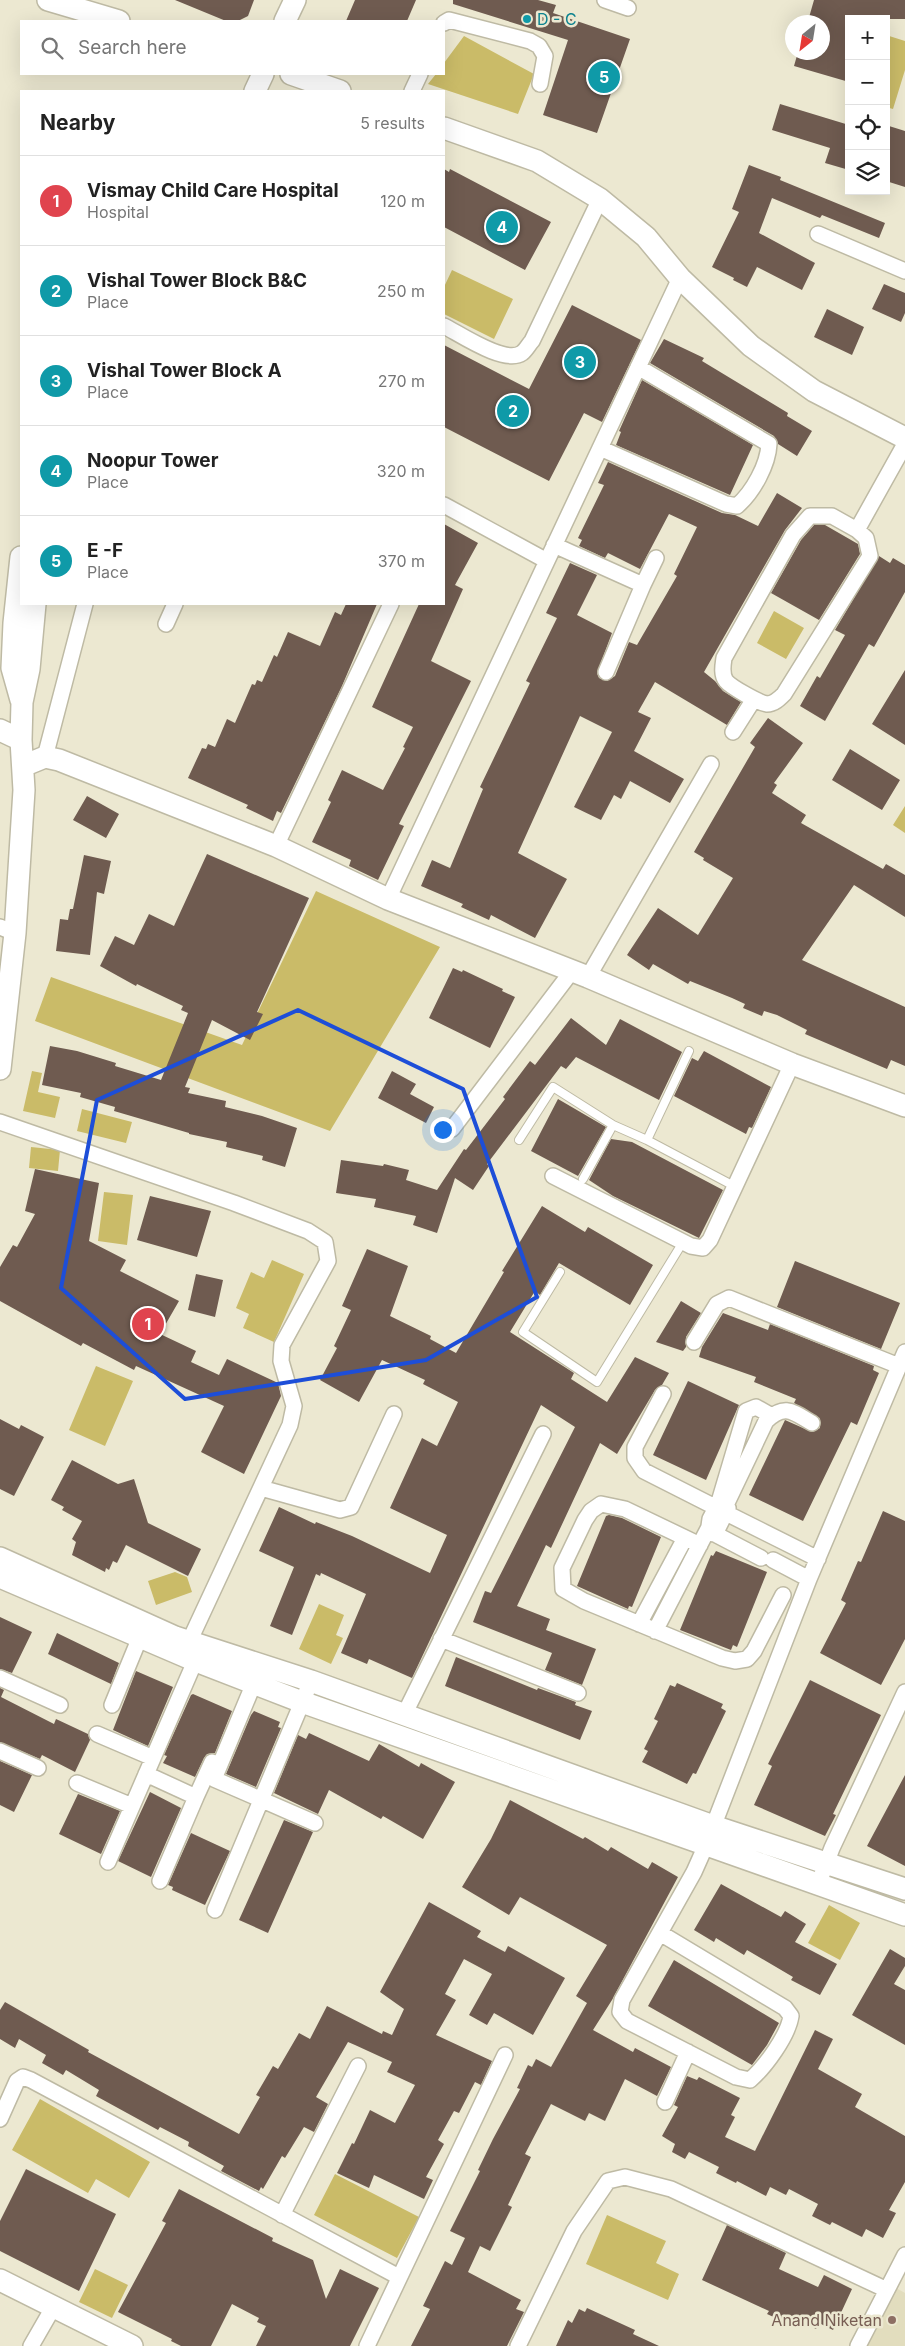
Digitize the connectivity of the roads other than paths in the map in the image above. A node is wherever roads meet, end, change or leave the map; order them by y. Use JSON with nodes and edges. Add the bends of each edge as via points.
{"nodes":[{"id":1,"x":48,"y":0,"type":"edge"},
{"id":2,"x":295,"y":0,"type":"edge"},
{"id":3,"x":605,"y":0,"type":"edge"},
{"id":4,"x":628,"y":8,"type":"dead end"},
{"id":5,"x":116,"y":20,"type":"edge"},
{"id":6,"x":285,"y":20,"type":"edge"},
{"id":7,"x":445,"y":22,"type":"edge"},
{"id":8,"x":263,"y":75,"type":"edge"},
{"id":9,"x":294,"y":75,"type":"edge"},
{"id":10,"x":420,"y":75,"type":"edge"},
{"id":11,"x":540,"y":84,"type":"dead end"},
{"id":12,"x":255,"y":90,"type":"edge"},
{"id":13,"x":337,"y":90,"type":"edge"},
{"id":14,"x":412,"y":90,"type":"edge"},
{"id":15,"x":445,"y":128,"type":"edge"},
{"id":16,"x":600,"y":199,"type":"junction"},
{"id":17,"x":818,"y":234,"type":"dead end"},
{"id":18,"x":905,"y":271,"type":"edge"},
{"id":19,"x":680,"y":278,"type":"junction"},
{"id":20,"x":445,"y":327,"type":"edge"},
{"id":21,"x":638,"y":368,"type":"junction"},
{"id":22,"x":905,"y":438,"type":"edge"},
{"id":23,"x":905,"y":444,"type":"edge"},
{"id":24,"x":600,"y":448,"type":"junction"},
{"id":25,"x":445,"y":506,"type":"edge"},
{"id":26,"x":857,"y":530,"type":"junction"},
{"id":27,"x":554,"y":546,"type":"junction"},
{"id":28,"x":656,"y":558,"type":"dead end"},
{"id":29,"x":547,"y":562,"type":"junction"},
{"id":30,"x":20,"y":566,"type":"edge"},
{"id":31,"x":643,"y":585,"type":"junction"},
{"id":32,"x":35,"y":605,"type":"edge"},
{"id":33,"x":85,"y":605,"type":"edge"},
{"id":34,"x":175,"y":605,"type":"edge"},
{"id":35,"x":391,"y":605,"type":"edge"},
{"id":36,"x":166,"y":624,"type":"dead end"},
{"id":37,"x":606,"y":672,"type":"dead end"},
{"id":38,"x":754,"y":699,"type":"junction"},
{"id":39,"x":22,"y":702,"type":"junction"},
{"id":40,"x":0,"y":730,"type":"edge"},
{"id":41,"x":733,"y":732,"type":"dead end"},
{"id":42,"x":21,"y":740,"type":"junction"},
{"id":43,"x":45,"y":757,"type":"junction"},
{"id":44,"x":711,"y":764,"type":"dead end"},
{"id":45,"x":23,"y":766,"type":"junction"},
{"id":46,"x":276,"y":846,"type":"junction"},
{"id":47,"x":388,"y":899,"type":"junction"},
{"id":48,"x":7,"y":930,"type":"edge"},
{"id":49,"x":580,"y":974,"type":"junction"},
{"id":50,"x":690,"y":1051,"type":"dead end"},
{"id":51,"x":792,"y":1064,"type":"junction"},
{"id":52,"x":0,"y":1069,"type":"edge"},
{"id":53,"x":905,"y":1106,"type":"edge"},
{"id":54,"x":0,"y":1122,"type":"edge"},
{"id":55,"x":613,"y":1125,"type":"junction"},
{"id":56,"x":452,"y":1130,"type":"dead end"},
{"id":57,"x":519,"y":1140,"type":"dead end"},
{"id":58,"x":647,"y":1140,"type":"junction"},
{"id":59,"x":553,"y":1176,"type":"dead end"},
{"id":60,"x":583,"y":1179,"type":"dead end"},
{"id":61,"x":734,"y":1186,"type":"junction"},
{"id":62,"x":682,"y":1242,"type":"junction"},
{"id":63,"x":560,"y":1272,"type":"dead end"},
{"id":64,"x":694,"y":1342,"type":"dead end"},
{"id":65,"x":902,"y":1359,"type":"edge"},
{"id":66,"x":663,"y":1394,"type":"dead end"},
{"id":67,"x":394,"y":1414,"type":"dead end"},
{"id":68,"x":772,"y":1416,"type":"junction"},
{"id":69,"x":812,"y":1423,"type":"dead end"},
{"id":70,"x":543,"y":1434,"type":"dead end"},
{"id":71,"x":261,"y":1488,"type":"junction"},
{"id":72,"x":722,"y":1507,"type":"junction"},
{"id":73,"x":711,"y":1532,"type":"junction"},
{"id":74,"x":685,"y":1538,"type":"junction"},
{"id":75,"x":700,"y":1544,"type":"junction"},
{"id":76,"x":0,"y":1558,"type":"edge"},
{"id":77,"x":818,"y":1558,"type":"junction"},
{"id":78,"x":0,"y":1577,"type":"edge"},
{"id":79,"x":809,"y":1579,"type":"junction"},
{"id":80,"x":783,"y":1595,"type":"dead end"},
{"id":81,"x":639,"y":1624,"type":"junction"},
{"id":82,"x":655,"y":1631,"type":"junction"},
{"id":83,"x":140,"y":1637,"type":"junction"},
{"id":84,"x":441,"y":1639,"type":"junction"},
{"id":85,"x":196,"y":1649,"type":"junction"},
{"id":86,"x":0,"y":1678,"type":"edge"},
{"id":87,"x":311,"y":1681,"type":"junction"},
{"id":88,"x":251,"y":1682,"type":"junction"},
{"id":89,"x":905,"y":1692,"type":"edge"},
{"id":90,"x":578,"y":1693,"type":"dead end"},
{"id":91,"x":302,"y":1702,"type":"junction"},
{"id":92,"x":112,"y":1704,"type":"dead end"},
{"id":93,"x":60,"y":1705,"type":"dead end"},
{"id":94,"x":404,"y":1715,"type":"junction"},
{"id":95,"x":97,"y":1734,"type":"dead end"},
{"id":96,"x":0,"y":1751,"type":"edge"},
{"id":97,"x":153,"y":1758,"type":"junction"},
{"id":98,"x":38,"y":1768,"type":"dead end"},
{"id":99,"x":146,"y":1774,"type":"junction"},
{"id":100,"x":77,"y":1783,"type":"dead end"},
{"id":101,"x":196,"y":1797,"type":"junction"},
{"id":102,"x":262,"y":1799,"type":"junction"},
{"id":103,"x":132,"y":1806,"type":"junction"},
{"id":104,"x":315,"y":1823,"type":"dead end"},
{"id":105,"x":709,"y":1835,"type":"junction"},
{"id":106,"x":108,"y":1862,"type":"dead end"},
{"id":107,"x":826,"y":1864,"type":"junction"},
{"id":108,"x":160,"y":1880,"type":"dead end"},
{"id":109,"x":818,"y":1885,"type":"junction"},
{"id":110,"x":905,"y":1889,"type":"edge"},
{"id":111,"x":215,"y":1910,"type":"dead end"},
{"id":112,"x":905,"y":1916,"type":"edge"},
{"id":113,"x":660,"y":1933,"type":"junction"},
{"id":114,"x":688,"y":2052,"type":"junction"},
{"id":115,"x":505,"y":2055,"type":"dead end"},
{"id":116,"x":358,"y":2066,"type":"dead end"},
{"id":117,"x":666,"y":2102,"type":"dead end"},
{"id":118,"x":0,"y":2119,"type":"edge"},
{"id":119,"x":282,"y":2215,"type":"junction"},
{"id":120,"x":905,"y":2255,"type":"edge"},
{"id":121,"x":399,"y":2277,"type":"junction"},
{"id":122,"x":0,"y":2280,"type":"edge"},
{"id":123,"x":887,"y":2290,"type":"junction"},
{"id":124,"x":54,"y":2306,"type":"junction"},
{"id":125,"x":31,"y":2346,"type":"edge"},
{"id":126,"x":132,"y":2346,"type":"edge"},
{"id":127,"x":366,"y":2346,"type":"edge"},
{"id":128,"x":518,"y":2346,"type":"edge"},
{"id":129,"x":858,"y":2346,"type":"edge"}],
"edges":[{"from":1,"to":5,"type":"street"},
{"from":2,"to":6,"type":"street"},
{"from":3,"to":4,"type":"street"},
{"from":7,"to":11,"type":"street","via":[[449,20],[539,46],[545,56]]},
{"from":8,"to":12,"type":"street"},
{"from":9,"to":13,"type":"street"},
{"from":10,"to":14,"type":"street"},
{"from":15,"to":16,"type":"street","via":[[537,161]]},
{"from":16,"to":19,"type":"street","via":[[646,237]]},
{"from":16,"to":20,"type":"street","via":[[532,341],[522,353],[513,356],[498,354]]},
{"from":17,"to":18,"type":"street"},
{"from":19,"to":21,"type":"street"},
{"from":19,"to":22,"type":"street","via":[[751,346],[814,391]]},
{"from":21,"to":24,"type":"street"},
{"from":21,"to":24,"type":"street","via":[[769,444],[756,482],[737,506],[726,504]]},
{"from":23,"to":26,"type":"street"},
{"from":24,"to":27,"type":"street"},
{"from":25,"to":29,"type":"street"},
{"from":26,"to":38,"type":"street","via":[[866,538],[870,556],[784,694],[776,702],[768,704]]},
{"from":26,"to":38,"type":"street","via":[[832,516],[810,516],[792,535],[724,658],[722,672],[726,680]]},
{"from":27,"to":29,"type":"street"},
{"from":27,"to":31,"type":"street"},
{"from":28,"to":31,"type":"street"},
{"from":29,"to":47,"type":"street"},
{"from":30,"to":39,"type":"street","via":[[12,668]]},
{"from":31,"to":37,"type":"street"},
{"from":32,"to":39,"type":"street","via":[[29,669]]},
{"from":33,"to":43,"type":"street"},
{"from":34,"to":36,"type":"street"},
{"from":35,"to":46,"type":"street"},
{"from":38,"to":41,"type":"street"},
{"from":39,"to":42,"type":"street"},
{"from":40,"to":42,"type":"street"},
{"from":42,"to":45,"type":"street"},
{"from":43,"to":45,"type":"street"},
{"from":43,"to":46,"type":"street"},
{"from":44,"to":49,"type":"street"},
{"from":45,"to":48,"type":"street","via":[[24,790]]},
{"from":46,"to":47,"type":"street"},
{"from":47,"to":49,"type":"street"},
{"from":48,"to":52,"type":"street"},
{"from":49,"to":51,"type":"street"},
{"from":49,"to":56,"type":"street"},
{"from":50,"to":58,"type":"lane"},
{"from":51,"to":53,"type":"street"},
{"from":51,"to":61,"type":"street"},
{"from":54,"to":71,"type":"street","via":[[234,1203],[308,1231],[325,1242],[328,1261],[282,1345],[281,1361],[294,1406],[290,1425]]},
{"from":55,"to":57,"type":"lane","via":[[553,1087]]},
{"from":55,"to":58,"type":"lane"},
{"from":55,"to":60,"type":"lane"},
{"from":58,"to":61,"type":"lane"},
{"from":59,"to":62,"type":"street"},
{"from":61,"to":62,"type":"street","via":[[708,1245],[696,1248]]},
{"from":62,"to":63,"type":"lane","via":[[597,1382],[523,1332]]},
{"from":64,"to":65,"type":"street","via":[[717,1304],[729,1298]]},
{"from":65,"to":77,"type":"street"},
{"from":66,"to":72,"type":"street","via":[[635,1447],[635,1458],[644,1471]]},
{"from":67,"to":71,"type":"street","via":[[352,1507],[340,1510]]},
{"from":68,"to":69,"type":"street","via":[[788,1410]]},
{"from":68,"to":72,"type":"street","via":[[766,1421]]},
{"from":68,"to":72,"type":"street","via":[[756,1407],[746,1412]]},
{"from":70,"to":84,"type":"street"},
{"from":71,"to":85,"type":"street"},
{"from":72,"to":73,"type":"street"},
{"from":72,"to":77,"type":"street"},
{"from":73,"to":75,"type":"street"},
{"from":73,"to":79,"type":"street"},
{"from":74,"to":75,"type":"street"},
{"from":74,"to":81,"type":"street"},
{"from":74,"to":81,"type":"street","via":[[625,1509],[602,1504],[585,1520],[562,1568],[563,1589]]},
{"from":75,"to":82,"type":"street"},
{"from":76,"to":85,"type":"street"},
{"from":77,"to":79,"type":"street"},
{"from":78,"to":83,"type":"street"},
{"from":79,"to":105,"type":"street"},
{"from":80,"to":82,"type":"street","via":[[747,1659],[722,1658]]},
{"from":81,"to":82,"type":"street"},
{"from":83,"to":85,"type":"street"},
{"from":83,"to":92,"type":"street"},
{"from":84,"to":90,"type":"street"},
{"from":84,"to":94,"type":"street"},
{"from":85,"to":87,"type":"street"},
{"from":85,"to":88,"type":"street"},
{"from":85,"to":97,"type":"street"},
{"from":86,"to":93,"type":"street"},
{"from":87,"to":91,"type":"street"},
{"from":87,"to":94,"type":"street"},
{"from":88,"to":91,"type":"street"},
{"from":88,"to":101,"type":"street"},
{"from":88,"to":102,"type":"street","via":[[214,1779]]},
{"from":89,"to":107,"type":"street"},
{"from":91,"to":102,"type":"street"},
{"from":91,"to":105,"type":"street"},
{"from":94,"to":105,"type":"street"},
{"from":95,"to":97,"type":"street"},
{"from":96,"to":98,"type":"street"},
{"from":97,"to":99,"type":"street"},
{"from":99,"to":101,"type":"street"},
{"from":99,"to":103,"type":"street"},
{"from":100,"to":103,"type":"street"},
{"from":101,"to":108,"type":"street"},
{"from":102,"to":104,"type":"street"},
{"from":102,"to":111,"type":"street"},
{"from":103,"to":106,"type":"street"},
{"from":105,"to":107,"type":"street"},
{"from":105,"to":109,"type":"street"},
{"from":105,"to":113,"type":"street"},
{"from":107,"to":109,"type":"street"},
{"from":107,"to":110,"type":"street"},
{"from":109,"to":112,"type":"street"},
{"from":113,"to":114,"type":"street","via":[[622,2000],[620,2012],[628,2021]]},
{"from":113,"to":114,"type":"street","via":[[785,2008],[791,2016],[790,2026],[761,2071],[750,2080],[736,2077]]},
{"from":114,"to":117,"type":"street"},
{"from":115,"to":121,"type":"street"},
{"from":116,"to":119,"type":"street"},
{"from":118,"to":119,"type":"street","via":[[23,2077]]},
{"from":119,"to":121,"type":"street"},
{"from":120,"to":123,"type":"street"},
{"from":121,"to":127,"type":"street"},
{"from":122,"to":124,"type":"street"},
{"from":123,"to":128,"type":"street","via":[[671,2189],[625,2177],[608,2182],[574,2231]]},
{"from":123,"to":129,"type":"street"},
{"from":124,"to":125,"type":"street"},
{"from":124,"to":126,"type":"street"}]}
